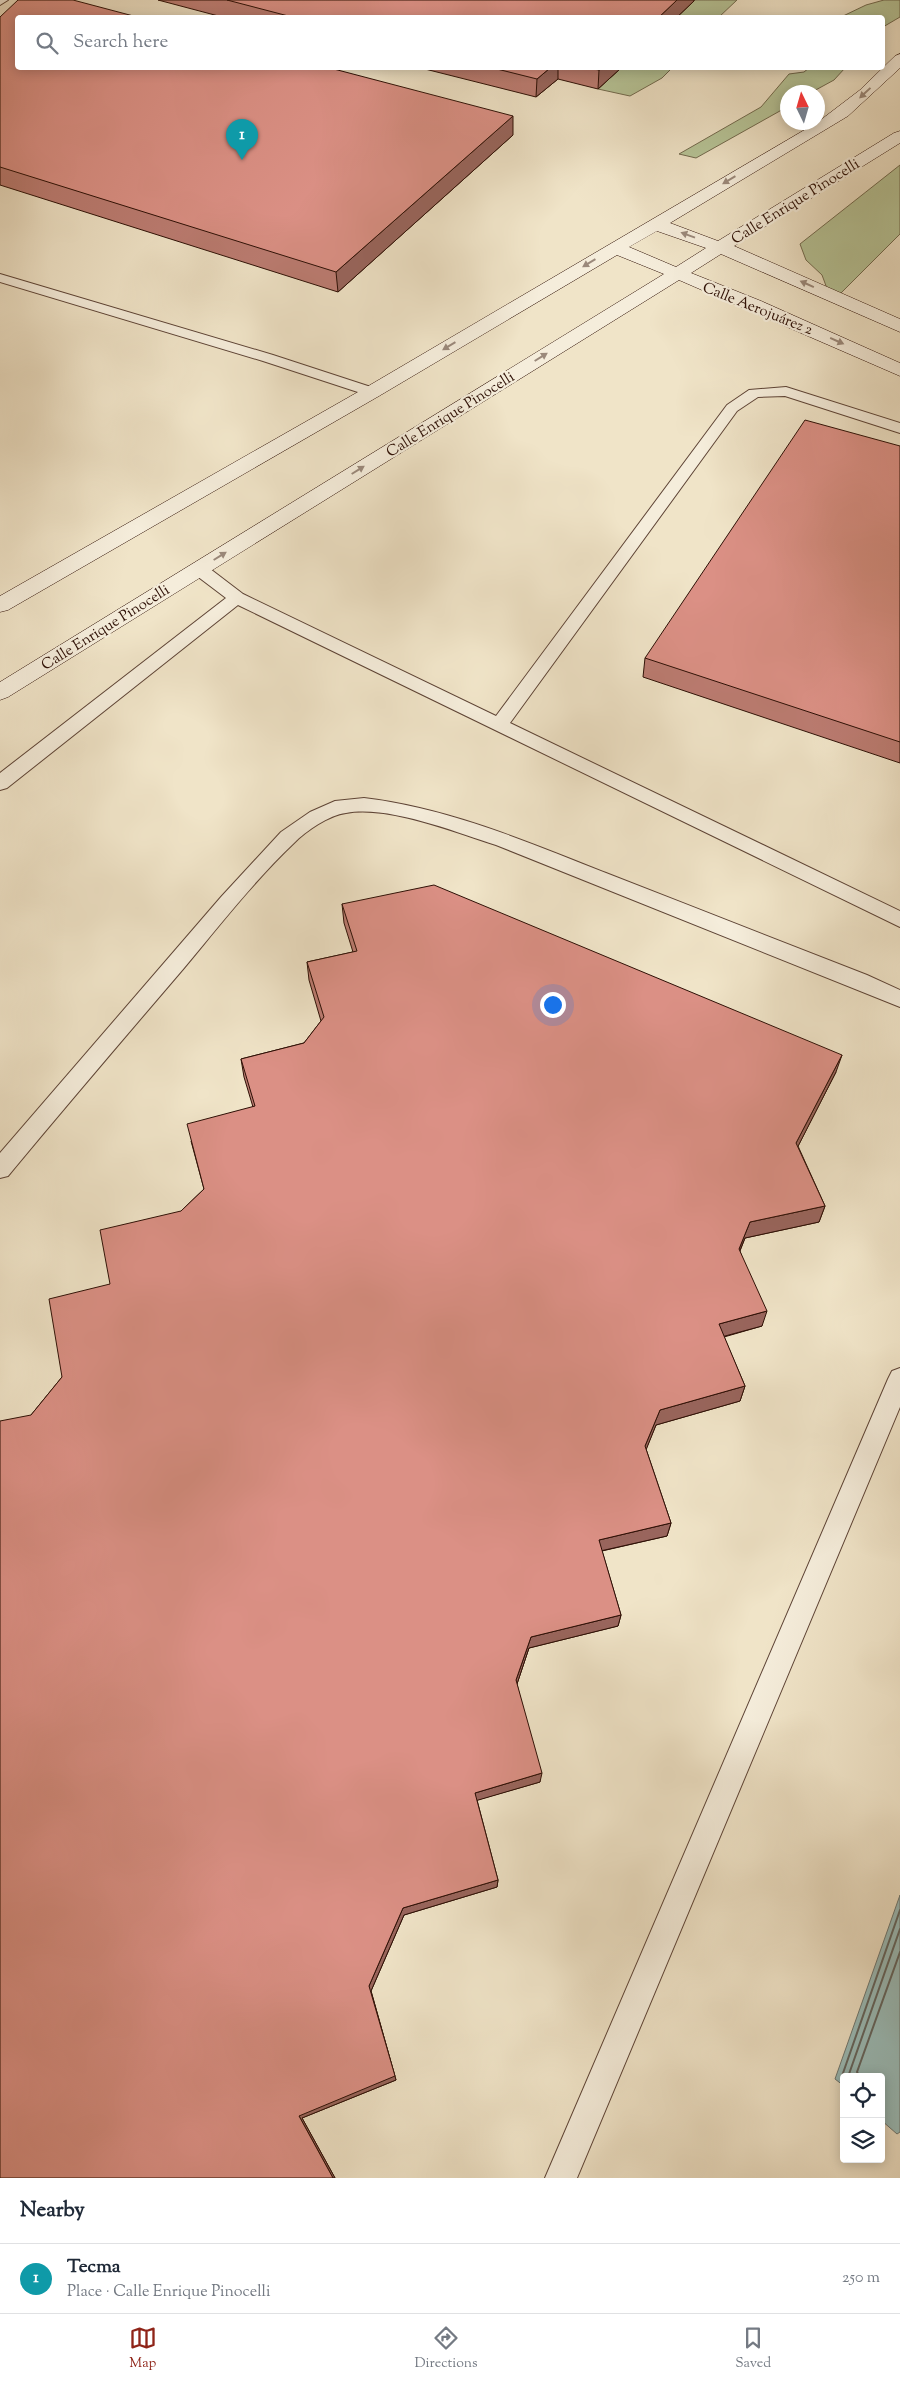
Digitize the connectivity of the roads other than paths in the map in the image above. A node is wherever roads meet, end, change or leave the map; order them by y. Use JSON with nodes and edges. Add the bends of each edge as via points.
{"nodes":[{"id":1,"x":900,"y":59,"type":"edge"},
{"id":2,"x":900,"y":136,"type":"edge"},
{"id":3,"x":656,"y":224,"type":"junction"},
{"id":4,"x":720,"y":247,"type":"junction"},
{"id":5,"x":615,"y":248,"type":"junction"},
{"id":6,"x":675,"y":274,"type":"junction"},
{"id":7,"x":0,"y":278,"type":"edge"},
{"id":8,"x":900,"y":326,"type":"edge"},
{"id":9,"x":900,"y":370,"type":"edge"},
{"id":10,"x":372,"y":392,"type":"junction"},
{"id":11,"x":900,"y":428,"type":"edge"},
{"id":12,"x":199,"y":569,"type":"junction"},
{"id":13,"x":237,"y":598,"type":"junction"},
{"id":14,"x":0,"y":605,"type":"edge"},
{"id":15,"x":0,"y":692,"type":"edge"},
{"id":16,"x":499,"y":725,"type":"junction"},
{"id":17,"x":0,"y":783,"type":"edge"},
{"id":18,"x":900,"y":920,"type":"edge"},
{"id":19,"x":900,"y":999,"type":"edge"},
{"id":20,"x":0,"y":1169,"type":"edge"},
{"id":21,"x":900,"y":1379,"type":"edge"},
{"id":22,"x":561,"y":2178,"type":"edge"}],
"edges":[{"from":1,"to":3,"type":"main road","one_way":true,"via":[[842,113]]},
{"from":2,"to":4,"type":"main road","name":"Calle Enrique Pinocelli"},
{"from":4,"to":3,"type":"main road","one_way":true},
{"from":3,"to":5,"type":"main road"},
{"from":4,"to":6,"type":"main road","name":"Calle Enrique Pinocelli"},
{"from":8,"to":4,"type":"main road","one_way":true},
{"from":5,"to":6,"type":"main road","name":"Calle Aerojuárez 2"},
{"from":5,"to":10,"type":"main road","one_way":true},
{"from":6,"to":9,"type":"main road","name":"Calle Aerojuárez 2","one_way":true},
{"from":12,"to":6,"type":"main road","name":"Calle Enrique Pinocelli","one_way":true},
{"from":7,"to":10,"type":"lane"},
{"from":10,"to":14,"type":"main road"},
{"from":11,"to":16,"type":"lane","via":[[786,391],[754,393],[732,408]]},
{"from":12,"to":13,"type":"lane"},
{"from":12,"to":15,"type":"main road","name":"Calle Enrique Pinocelli"},
{"from":13,"to":16,"type":"lane"},
{"from":13,"to":17,"type":"lane"},
{"from":16,"to":18,"type":"lane"},
{"from":19,"to":20,"type":"lane","via":[[503,840],[390,808],[342,806],[317,817],[288,836]]},
{"from":21,"to":22,"type":"lane"}]}
